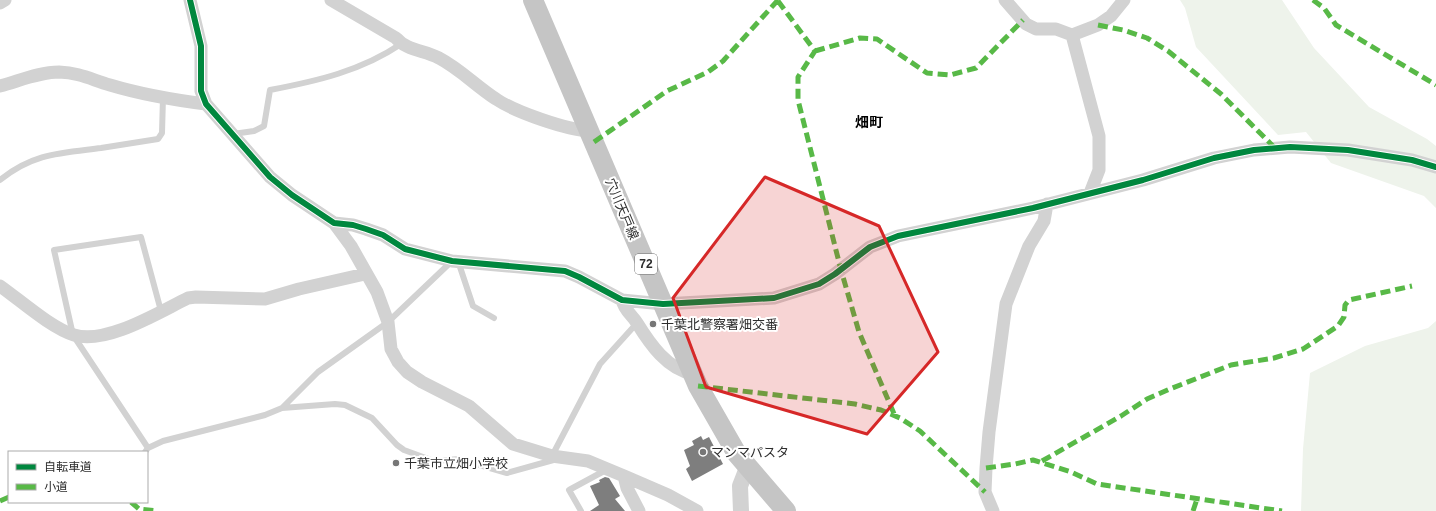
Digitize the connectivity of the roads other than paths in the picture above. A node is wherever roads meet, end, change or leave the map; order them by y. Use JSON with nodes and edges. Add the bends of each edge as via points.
{"nodes":[{"id":1,"x":5,"y":0,"type":"edge"},
{"id":2,"x":190,"y":0,"type":"edge"},
{"id":3,"x":331,"y":0,"type":"edge"},
{"id":4,"x":533,"y":0,"type":"edge"},
{"id":5,"x":1005,"y":0,"type":"edge"},
{"id":6,"x":1124,"y":0,"type":"edge"},
{"id":7,"x":0,"y":3,"type":"edge"},
{"id":8,"x":1072,"y":35,"type":"junction"},
{"id":9,"x":401,"y":44,"type":"junction"},
{"id":10,"x":0,"y":86,"type":"edge"},
{"id":11,"x":163,"y":97,"type":"junction"},
{"id":12,"x":206,"y":104,"type":"junction"},
{"id":13,"x":590,"y":131,"type":"junction"},
{"id":14,"x":232,"y":134,"type":"junction"},
{"id":15,"x":1436,"y":166,"type":"edge"},
{"id":16,"x":0,"y":180,"type":"edge"},
{"id":17,"x":1090,"y":193,"type":"junction"},
{"id":18,"x":1047,"y":204,"type":"junction"},
{"id":19,"x":334,"y":224,"type":"junction"},
{"id":20,"x":455,"y":261,"type":"junction"},
{"id":21,"x":365,"y":274,"type":"junction"},
{"id":22,"x":0,"y":286,"type":"edge"},
{"id":23,"x":622,"y":300,"type":"junction"},
{"id":24,"x":663,"y":304,"type":"junction"},
{"id":25,"x":161,"y":311,"type":"junction"},
{"id":26,"x":494,"y":318,"type":"dead end"},
{"id":27,"x":388,"y":322,"type":"junction"},
{"id":28,"x":637,"y":323,"type":"junction"},
{"id":29,"x":73,"y":335,"type":"junction"},
{"id":30,"x":693,"y":374,"type":"junction"},
{"id":31,"x":282,"y":408,"type":"junction"},
{"id":32,"x":147,"y":450,"type":"edge"},
{"id":33,"x":557,"y":457,"type":"junction"},
{"id":34,"x":608,"y":468,"type":"junction"},
{"id":35,"x":748,"y":468,"type":"junction"},
{"id":36,"x":624,"y":476,"type":"junction"},
{"id":37,"x":581,"y":511,"type":"edge"},
{"id":38,"x":639,"y":511,"type":"edge"},
{"id":39,"x":697,"y":511,"type":"edge"},
{"id":40,"x":741,"y":511,"type":"edge"},
{"id":41,"x":786,"y":511,"type":"edge"},
{"id":42,"x":993,"y":511,"type":"edge"}],
"edges":[{"from":1,"to":7,"type":"street"},
{"from":2,"to":12,"type":"street","via":[[201,46],[201,91]]},
{"from":3,"to":9,"type":"street","via":[[389,34]]},
{"from":4,"to":13,"type":"main road","name":"穴川天戸線","number":"72"},
{"from":5,"to":8,"type":"street","via":[[1026,24],[1036,29],[1056,29]]},
{"from":6,"to":8,"type":"street","via":[[1111,16],[1098,25]]},
{"from":8,"to":17,"type":"street","via":[[1099,136],[1098,170]]},
{"from":9,"to":13,"type":"street","via":[[438,57],[497,100],[546,121]]},
{"from":9,"to":14,"type":"lane","via":[[382,56],[348,71],[313,82],[270,90],[264,126],[254,131]]},
{"from":10,"to":11,"type":"street","via":[[37,75],[58,72],[82,74],[109,84]]},
{"from":11,"to":12,"type":"street"},
{"from":11,"to":16,"type":"lane","via":[[162,133],[158,139],[60,152],[23,165]]},
{"from":12,"to":14,"type":"street"},
{"from":13,"to":24,"type":"main road","name":"穴川天戸線","number":"72"},
{"from":14,"to":19,"type":"street","via":[[270,177]]},
{"from":15,"to":17,"type":"street","via":[[1348,150],[1290,147],[1254,150],[1214,158]]},
{"from":17,"to":18,"type":"street"},
{"from":18,"to":24,"type":"street","via":[[886,240],[870,248],[819,284],[774,298]]},
{"from":18,"to":42,"type":"street","via":[[1044,221],[1029,246],[1006,304],[989,432],[985,492]]},
{"from":19,"to":20,"type":"street","via":[[353,225],[383,235],[405,249]]},
{"from":19,"to":21,"type":"street","via":[[351,246]]},
{"from":20,"to":23,"type":"street","via":[[565,271]]},
{"from":20,"to":26,"type":"lane","via":[[473,306]]},
{"from":20,"to":27,"type":"lane"},
{"from":21,"to":25,"type":"street","via":[[265,299],[188,298]]},
{"from":21,"to":27,"type":"street","via":[[384,308]]},
{"from":22,"to":29,"type":"street"},
{"from":23,"to":24,"type":"street"},
{"from":23,"to":28,"type":"street","via":[[623,306]]},
{"from":24,"to":30,"type":"main road","name":"穴川天戸線","number":"72"},
{"from":25,"to":29,"type":"street","via":[[127,328],[83,337]]},
{"from":25,"to":29,"type":"lane","via":[[141,237],[54,250]]},
{"from":27,"to":31,"type":"lane","via":[[318,372]]},
{"from":27,"to":33,"type":"street","via":[[391,349],[398,362],[408,372],[469,406],[513,444]]},
{"from":28,"to":30,"type":"street","via":[[644,337],[666,360],[684,372]]},
{"from":28,"to":33,"type":"lane","via":[[600,364]]},
{"from":29,"to":32,"type":"lane"},
{"from":30,"to":35,"type":"main road","name":"穴川天戸線","number":"72","via":[[727,438]]},
{"from":31,"to":32,"type":"lane","via":[[265,415],[163,441]]},
{"from":31,"to":33,"type":"lane","via":[[345,405],[372,418],[404,450],[434,461],[459,458],[507,473],[546,464]]},
{"from":33,"to":34,"type":"street","via":[[588,461]]},
{"from":34,"to":36,"type":"street"},
{"from":34,"to":37,"type":"lane","via":[[569,490]]},
{"from":35,"to":40,"type":"street","via":[[740,486]]},
{"from":35,"to":41,"type":"main road","name":"穴川天戸線","number":"72"},
{"from":36,"to":38,"type":"street"},
{"from":36,"to":39,"type":"street"}]}
